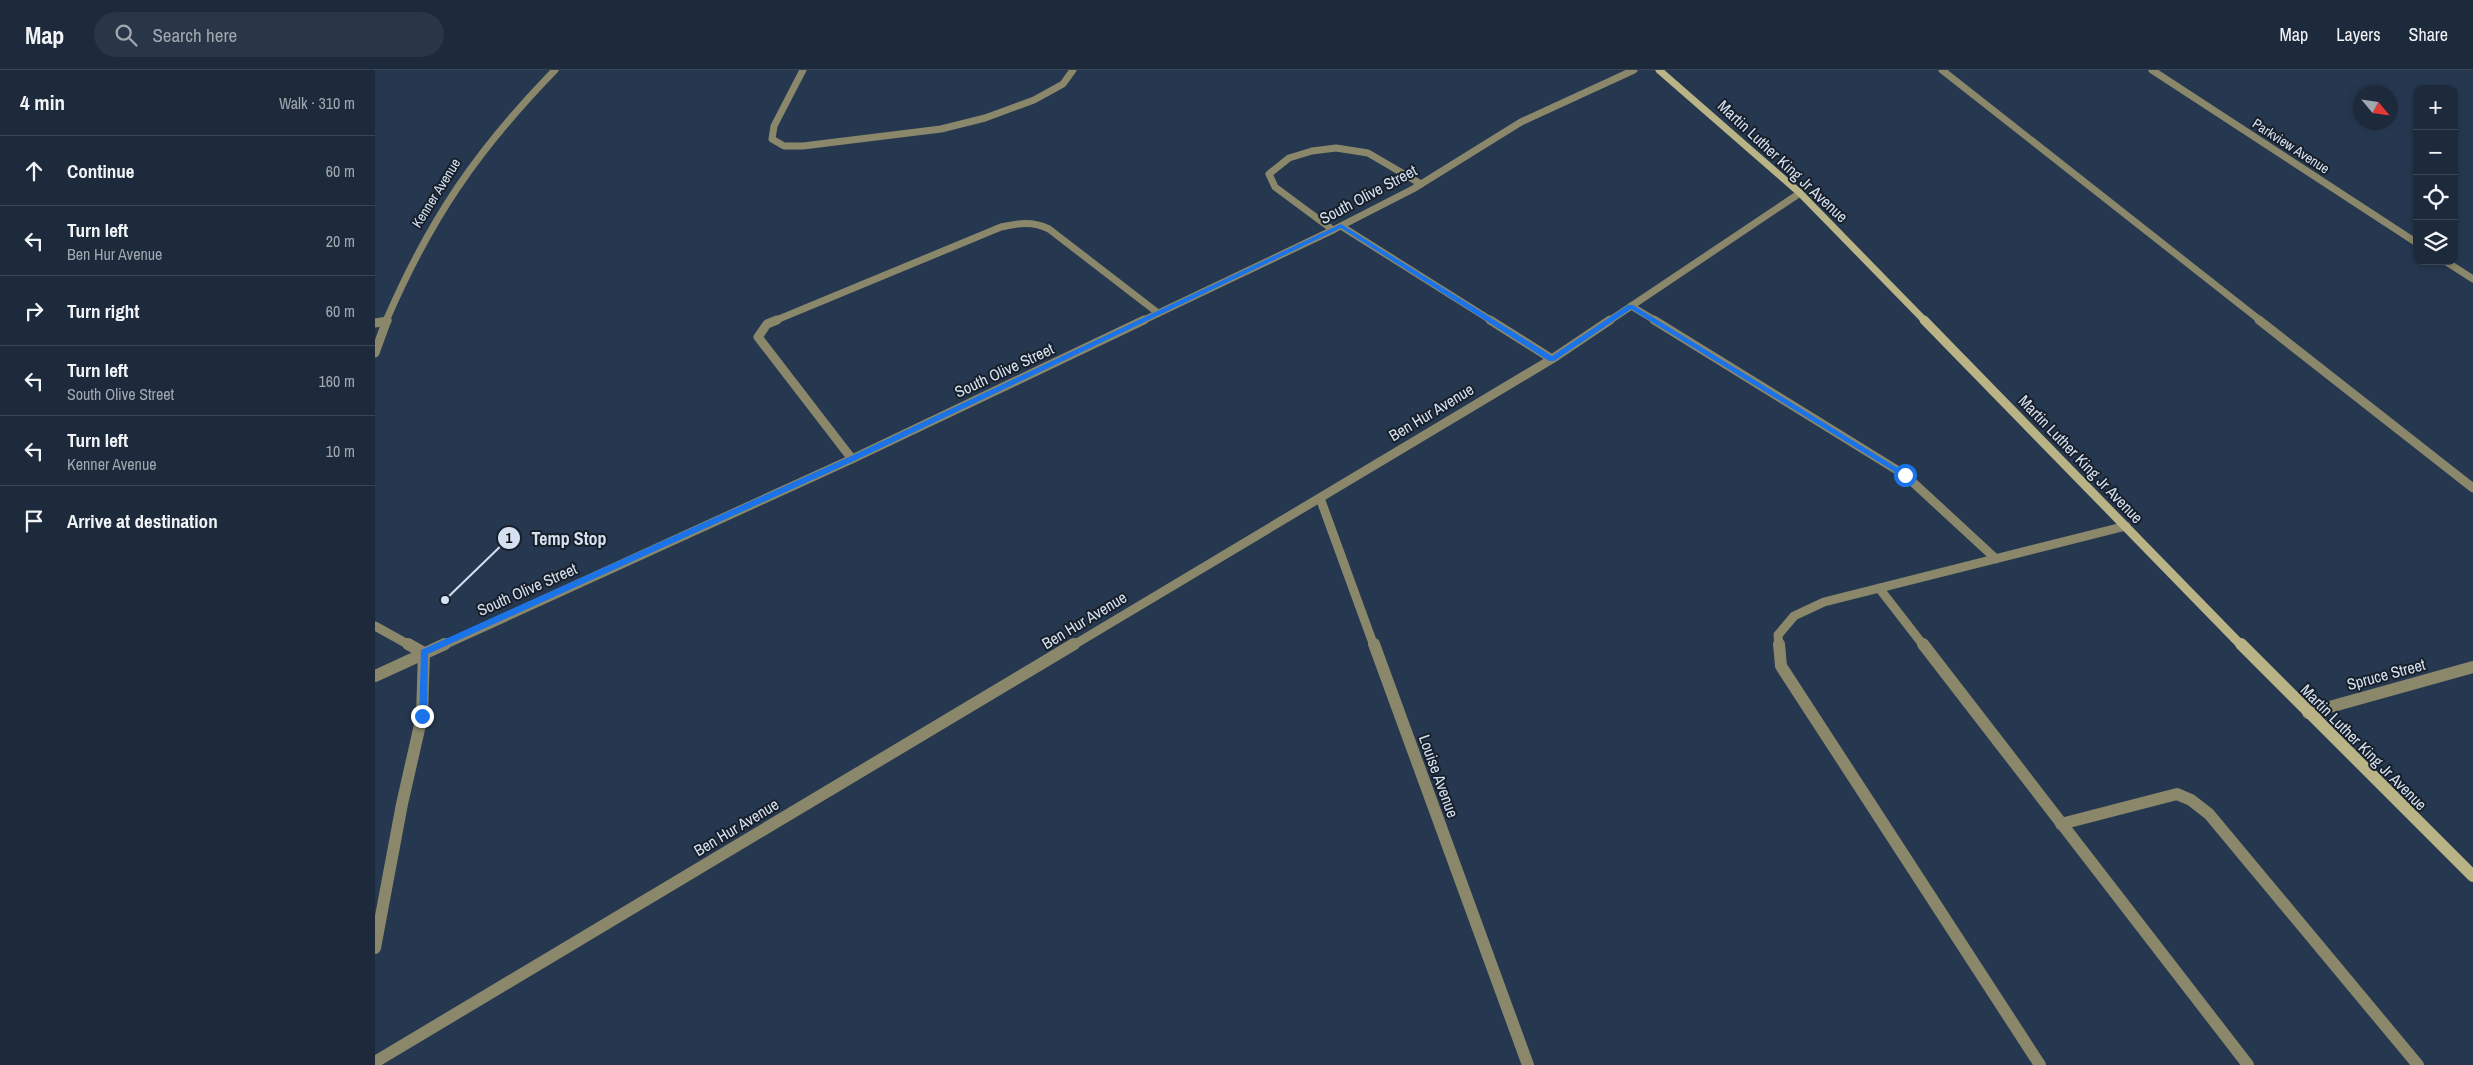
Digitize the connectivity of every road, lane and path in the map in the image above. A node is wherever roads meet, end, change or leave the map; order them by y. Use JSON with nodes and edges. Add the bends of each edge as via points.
{"nodes":[{"id":1,"x":555,"y":70,"type":"edge"},
{"id":2,"x":803,"y":70,"type":"edge"},
{"id":3,"x":1073,"y":70,"type":"edge"},
{"id":4,"x":1635,"y":70,"type":"edge"},
{"id":5,"x":1659,"y":70,"type":"edge"},
{"id":6,"x":1942,"y":70,"type":"edge"},
{"id":7,"x":2152,"y":70,"type":"edge"},
{"id":8,"x":1421,"y":184,"type":"junction"},
{"id":9,"x":1800,"y":192,"type":"junction"},
{"id":10,"x":1337,"y":228,"type":"junction"},
{"id":11,"x":2413,"y":240,"type":"edge"},
{"id":12,"x":2451,"y":265,"type":"edge"},
{"id":13,"x":2473,"y":279,"type":"edge"},
{"id":14,"x":1631,"y":306,"type":"junction"},
{"id":15,"x":1158,"y":314,"type":"junction"},
{"id":16,"x":387,"y":321,"type":"junction"},
{"id":17,"x":375,"y":324,"type":"edge"},
{"id":18,"x":375,"y":354,"type":"edge"},
{"id":19,"x":1552,"y":359,"type":"junction"},
{"id":20,"x":851,"y":459,"type":"junction"},
{"id":21,"x":2473,"y":488,"type":"edge"},
{"id":22,"x":1320,"y":498,"type":"junction"},
{"id":23,"x":2126,"y":526,"type":"junction"},
{"id":24,"x":1996,"y":559,"type":"junction"},
{"id":25,"x":1879,"y":588,"type":"junction"},
{"id":26,"x":375,"y":626,"type":"edge"},
{"id":27,"x":424,"y":653,"type":"junction"},
{"id":28,"x":2473,"y":667,"type":"edge"},
{"id":29,"x":375,"y":676,"type":"edge"},
{"id":30,"x":2308,"y":712,"type":"junction"},
{"id":31,"x":2061,"y":824,"type":"junction"},
{"id":32,"x":2473,"y":876,"type":"edge"},
{"id":33,"x":375,"y":948,"type":"edge"},
{"id":34,"x":375,"y":1062,"type":"edge"},
{"id":35,"x":1528,"y":1065,"type":"edge"},
{"id":36,"x":2040,"y":1065,"type":"edge"},
{"id":37,"x":2248,"y":1065,"type":"edge"},
{"id":38,"x":2418,"y":1065,"type":"edge"}],
"edges":[{"from":1,"to":16,"type":"street","name":"Kenner Avenue","via":[[494,135],[460,180],[403,279]]},
{"from":2,"to":3,"type":"street","via":[[773,126],[772,139],[784,146],[941,129],[1034,100],[1063,84]]},
{"from":4,"to":8,"type":"street","name":"South Olive Street","via":[[1521,122]]},
{"from":5,"to":9,"type":"main road","name":"Martin Luther King Jr Avenue"},
{"from":6,"to":21,"type":"street"},
{"from":7,"to":11,"type":"street","name":"Parkview Avenue"},
{"from":8,"to":10,"type":"street","name":"South Olive Street"},
{"from":8,"to":10,"type":"street","via":[[1368,153],[1336,148],[1289,158],[1269,174],[1275,187]]},
{"from":9,"to":14,"type":"street","name":"Ben Hur Avenue"},
{"from":9,"to":23,"type":"main road","name":"Martin Luther King Jr Avenue"},
{"from":10,"to":15,"type":"street","name":"South Olive Street"},
{"from":10,"to":19,"type":"street"},
{"from":12,"to":13,"type":"street"},
{"from":14,"to":19,"type":"street","name":"Ben Hur Avenue"},
{"from":14,"to":24,"type":"street","via":[[1905,475]]},
{"from":15,"to":20,"type":"street","name":"South Olive Street"},
{"from":15,"to":20,"type":"street","via":[[1049,229],[1038,222],[1025,221],[1001,227],[767,324],[758,337]]},
{"from":16,"to":17,"type":"street"},
{"from":16,"to":18,"type":"street","name":"Kenner Avenue"},
{"from":19,"to":22,"type":"street","name":"Ben Hur Avenue"},
{"from":20,"to":27,"type":"street","name":"South Olive Street"},
{"from":22,"to":34,"type":"street","name":"Ben Hur Avenue"},
{"from":22,"to":35,"type":"street","name":"Louise Avenue"},
{"from":23,"to":24,"type":"street"},
{"from":23,"to":30,"type":"main road","name":"Martin Luther King Jr Avenue"},
{"from":24,"to":25,"type":"street"},
{"from":25,"to":31,"type":"street"},
{"from":25,"to":36,"type":"street","via":[[1824,602],[1794,616],[1778,635],[1781,666]]},
{"from":26,"to":27,"type":"street"},
{"from":27,"to":29,"type":"street","name":"South Olive Street"},
{"from":27,"to":33,"type":"street","via":[[422,716]]},
{"from":28,"to":30,"type":"street","name":"Spruce Street"},
{"from":30,"to":32,"type":"main road","name":"Martin Luther King Jr Avenue"},
{"from":31,"to":37,"type":"street"},
{"from":31,"to":38,"type":"street","via":[[2177,794],[2191,800],[2209,814]]}]}
